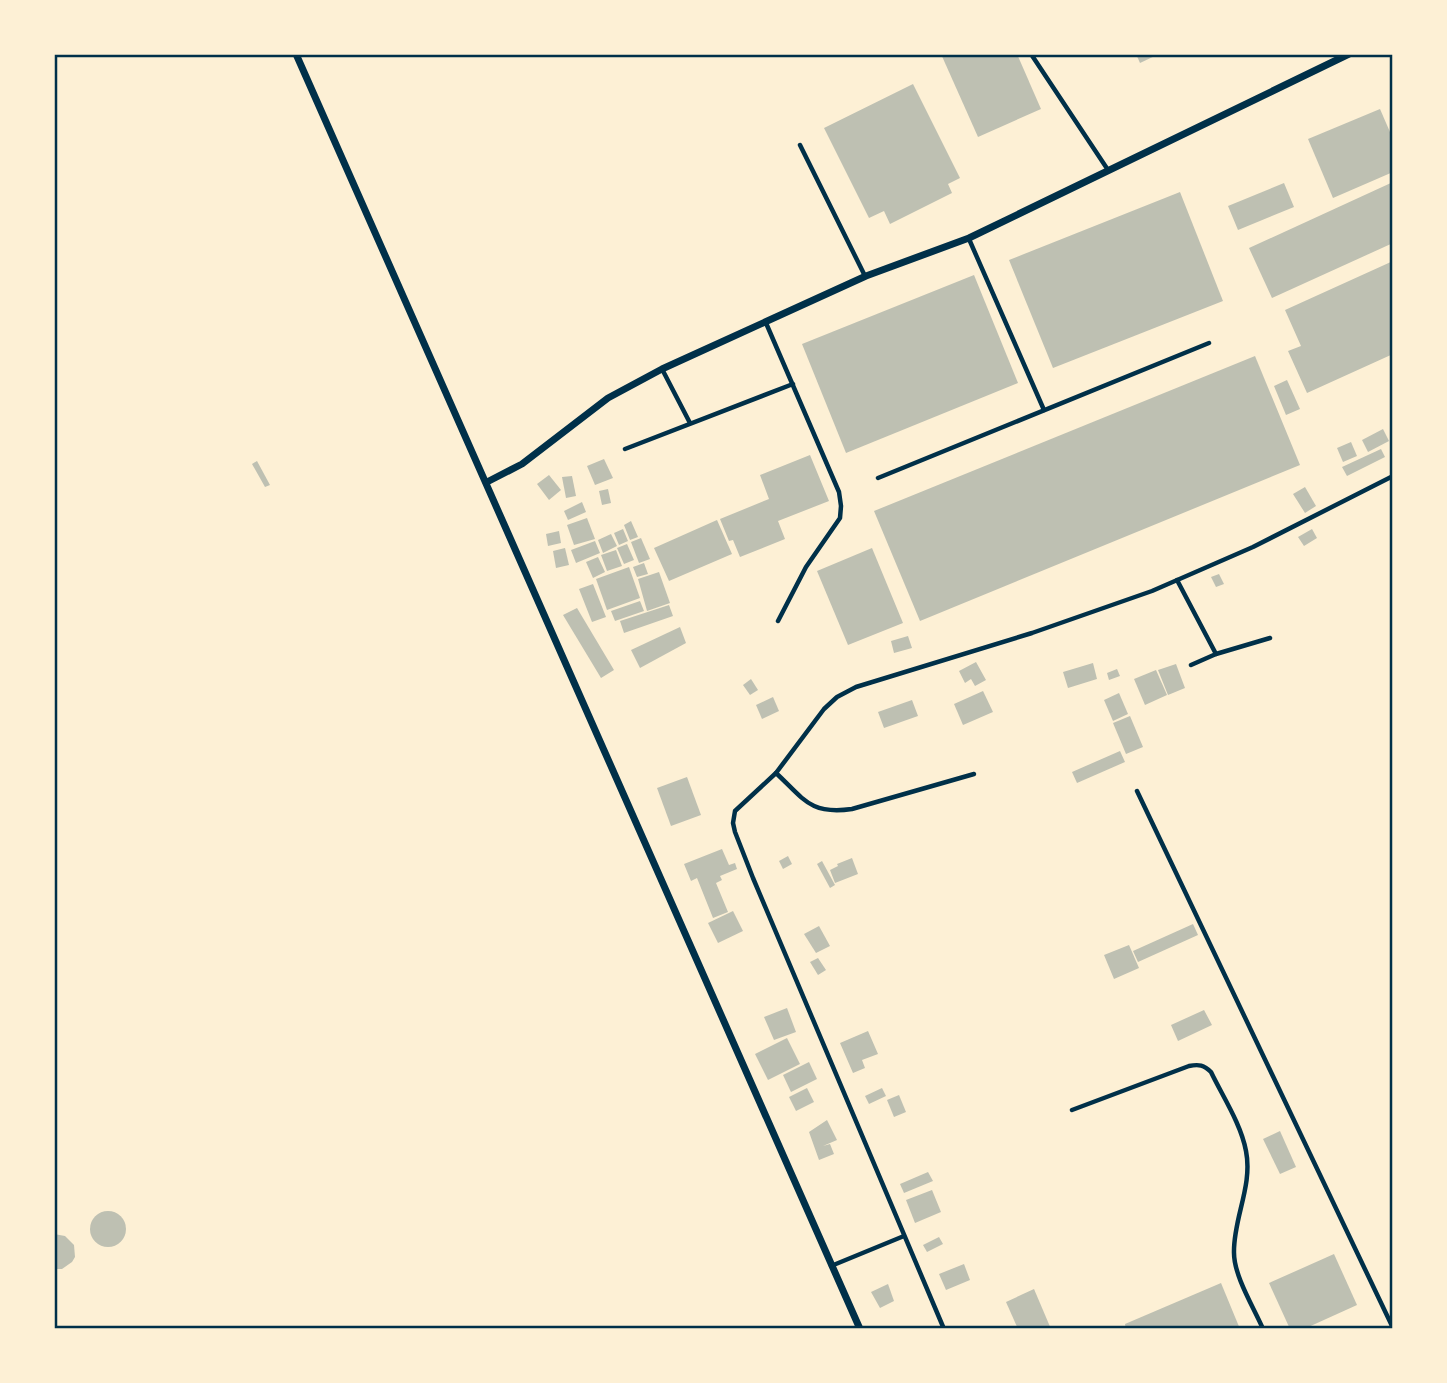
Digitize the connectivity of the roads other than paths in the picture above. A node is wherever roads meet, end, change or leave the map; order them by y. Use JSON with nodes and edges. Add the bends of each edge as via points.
{"nodes":[{"id":1,"x":296,"y":54,"type":"edge"},
{"id":2,"x":1031,"y":54,"type":"edge"},
{"id":3,"x":1349,"y":54,"type":"edge"},
{"id":4,"x":800,"y":145,"type":"dead end"},
{"id":5,"x":1108,"y":170,"type":"junction"},
{"id":6,"x":969,"y":238,"type":"junction"},
{"id":7,"x":866,"y":276,"type":"junction"},
{"id":8,"x":766,"y":323,"type":"junction"},
{"id":9,"x":1209,"y":343,"type":"dead end"},
{"id":10,"x":662,"y":369,"type":"junction"},
{"id":11,"x":793,"y":384,"type":"junction"},
{"id":12,"x":1044,"y":410,"type":"junction"},
{"id":13,"x":690,"y":423,"type":"junction"},
{"id":14,"x":625,"y":449,"type":"dead end"},
{"id":15,"x":1393,"y":477,"type":"edge"},
{"id":16,"x":878,"y":478,"type":"dead end"},
{"id":17,"x":487,"y":482,"type":"junction"},
{"id":18,"x":1177,"y":580,"type":"junction"},
{"id":19,"x":778,"y":621,"type":"dead end"},
{"id":20,"x":1270,"y":638,"type":"dead end"},
{"id":21,"x":1216,"y":654,"type":"junction"},
{"id":22,"x":1191,"y":665,"type":"dead end"},
{"id":23,"x":776,"y":773,"type":"junction"},
{"id":24,"x":974,"y":774,"type":"dead end"},
{"id":25,"x":1137,"y":792,"type":"dead end"},
{"id":26,"x":1072,"y":1110,"type":"dead end"},
{"id":27,"x":904,"y":1236,"type":"junction"},
{"id":28,"x":831,"y":1266,"type":"junction"},
{"id":29,"x":1393,"y":1328,"type":"edge"},
{"id":30,"x":860,"y":1329,"type":"edge"},
{"id":31,"x":944,"y":1329,"type":"edge"},
{"id":32,"x":1263,"y":1329,"type":"edge"}],
"edges":[{"from":1,"to":17,"type":"street"},
{"from":2,"to":5,"type":"lane"},
{"from":3,"to":5,"type":"street"},
{"from":4,"to":7,"type":"lane"},
{"from":5,"to":6,"type":"street"},
{"from":6,"to":7,"type":"street"},
{"from":6,"to":12,"type":"lane"},
{"from":7,"to":8,"type":"street"},
{"from":8,"to":10,"type":"street"},
{"from":8,"to":11,"type":"lane"},
{"from":9,"to":12,"type":"lane"},
{"from":10,"to":13,"type":"lane"},
{"from":10,"to":17,"type":"street","via":[[608,398],[522,464]]},
{"from":11,"to":13,"type":"lane"},
{"from":11,"to":19,"type":"lane","via":[[841,506],[840,518],[806,567]]},
{"from":12,"to":16,"type":"lane"},
{"from":13,"to":14,"type":"lane"},
{"from":15,"to":18,"type":"lane"},
{"from":17,"to":28,"type":"street"},
{"from":18,"to":21,"type":"lane"},
{"from":18,"to":23,"type":"lane","via":[[1032,634],[856,687],[824,709]]},
{"from":20,"to":21,"type":"lane"},
{"from":21,"to":22,"type":"lane"},
{"from":23,"to":24,"type":"lane","via":[[813,807],[834,811]]},
{"from":23,"to":27,"type":"lane","via":[[735,811],[735,832]]},
{"from":25,"to":29,"type":"lane"},
{"from":26,"to":32,"type":"lane","via":[[1189,1066],[1198,1064],[1211,1072],[1247,1154],[1233,1252]]},
{"from":27,"to":28,"type":"lane"},
{"from":27,"to":31,"type":"lane"},
{"from":28,"to":30,"type":"street"}]}
